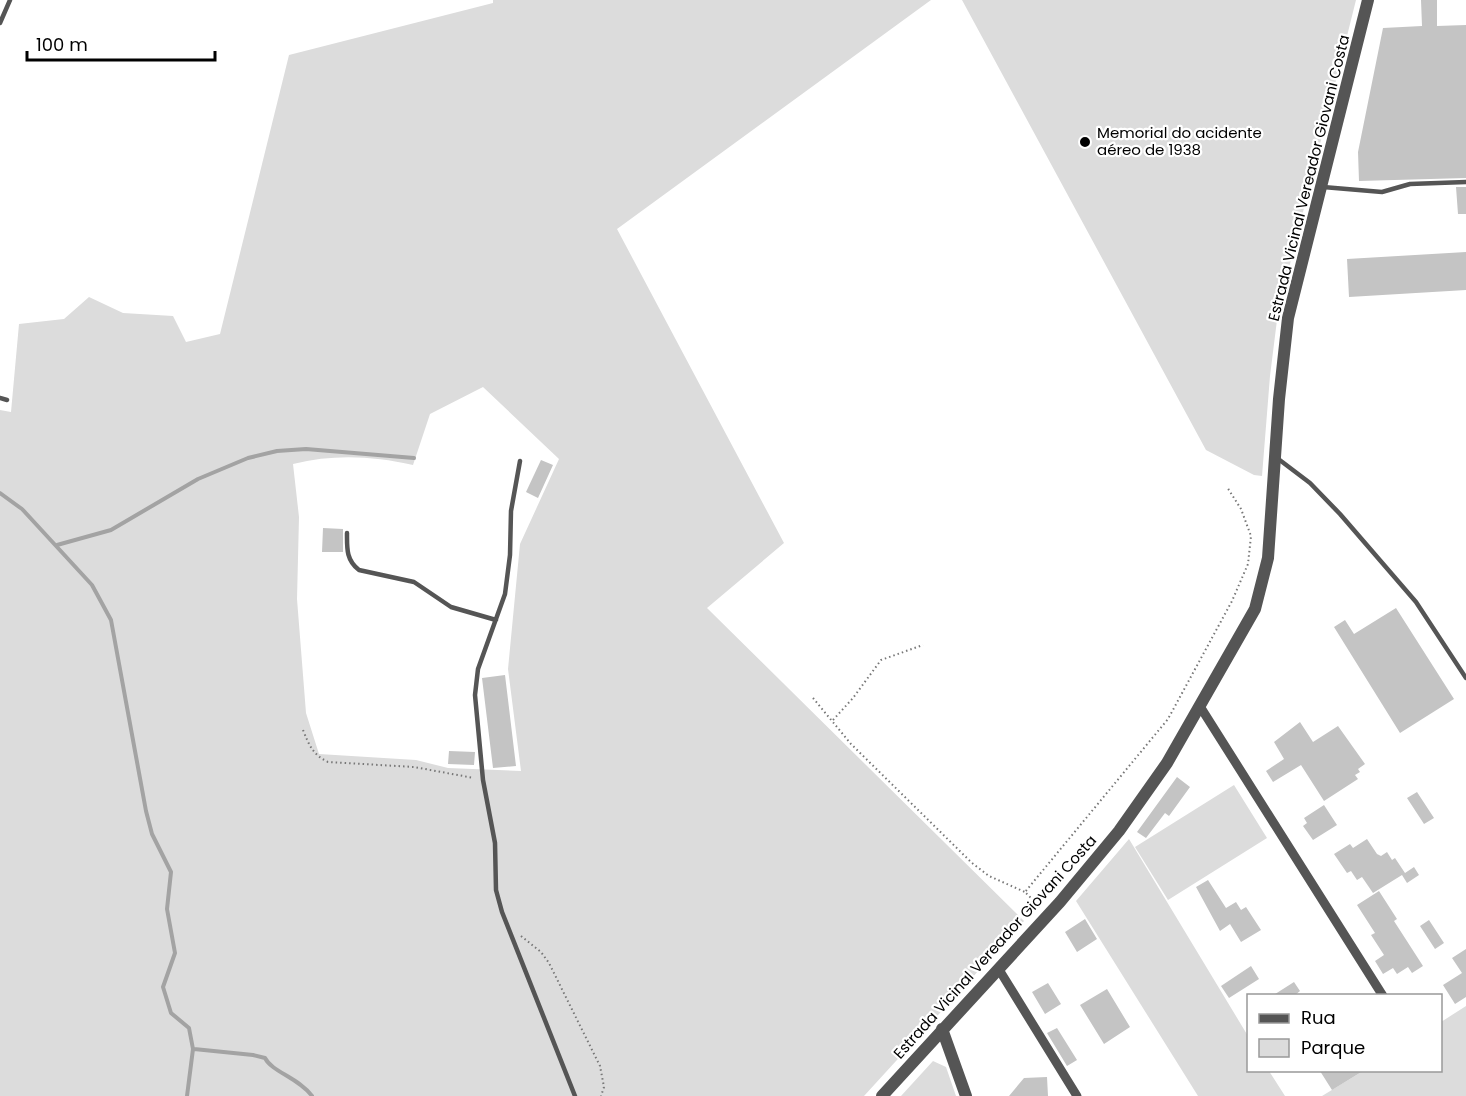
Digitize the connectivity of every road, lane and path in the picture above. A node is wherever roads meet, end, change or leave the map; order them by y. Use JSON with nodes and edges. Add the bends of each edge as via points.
{"nodes":[{"id":1,"x":10,"y":0,"type":"edge"},
{"id":2,"x":1368,"y":0,"type":"edge"},
{"id":3,"x":0,"y":22,"type":"edge"},
{"id":4,"x":1466,"y":182,"type":"edge"},
{"id":5,"x":1321,"y":187,"type":"junction"},
{"id":6,"x":0,"y":398,"type":"edge"},
{"id":7,"x":7,"y":400,"type":"dead end"},
{"id":8,"x":1275,"y":456,"type":"junction"},
{"id":9,"x":520,"y":461,"type":"dead end"},
{"id":10,"x":1227,"y":486,"type":"dead end"},
{"id":11,"x":347,"y":533,"type":"dead end"},
{"id":12,"x":496,"y":620,"type":"junction"},
{"id":13,"x":923,"y":645,"type":"dead end"},
{"id":14,"x":1466,"y":678,"type":"edge"},
{"id":15,"x":813,"y":698,"type":"dead end"},
{"id":16,"x":1201,"y":708,"type":"junction"},
{"id":17,"x":833,"y":720,"type":"junction"},
{"id":18,"x":303,"y":730,"type":"dead end"},
{"id":19,"x":483,"y":780,"type":"junction"},
{"id":20,"x":1025,"y":892,"type":"junction"},
{"id":21,"x":1045,"y":918,"type":"junction"},
{"id":22,"x":507,"y":927,"type":"junction"},
{"id":23,"x":998,"y":968,"type":"junction"},
{"id":24,"x":1382,"y":994,"type":"edge"},
{"id":25,"x":942,"y":1029,"type":"junction"},
{"id":26,"x":575,"y":1096,"type":"edge"},
{"id":27,"x":601,"y":1096,"type":"edge"},
{"id":28,"x":882,"y":1096,"type":"edge"},
{"id":29,"x":966,"y":1096,"type":"edge"},
{"id":30,"x":1077,"y":1096,"type":"edge"}],
"edges":[{"from":1,"to":3,"type":"lane"},
{"from":2,"to":5,"type":"street","name":"Estrada Vicinal Vereador Giovani Costa"},
{"from":4,"to":5,"type":"lane","via":[[1410,184],[1382,192]]},
{"from":5,"to":8,"type":"street","name":"Estrada Vicinal Vereador Giovani Costa","via":[[1288,318]]},
{"from":6,"to":7,"type":"lane"},
{"from":8,"to":14,"type":"lane","via":[[1333,506],[1416,602]]},
{"from":8,"to":16,"type":"street","name":"Estrada Vicinal Vereador Giovani Costa","via":[[1268,558],[1262,587],[1247,627]]},
{"from":9,"to":12,"type":"lane","via":[[511,510],[505,594]]},
{"from":10,"to":20,"type":"path","via":[[1241,508],[1251,536],[1248,564],[1233,601],[1168,720]]},
{"from":11,"to":12,"type":"lane","via":[[347,555],[358,570],[414,582],[451,606]]},
{"from":12,"to":19,"type":"lane","via":[[478,669],[475,695]]},
{"from":13,"to":17,"type":"path","via":[[881,660]]},
{"from":15,"to":17,"type":"path"},
{"from":16,"to":21,"type":"street","name":"Estrada Vicinal Vereador Giovani Costa","via":[[1134,812]]},
{"from":16,"to":24,"type":"street"},
{"from":17,"to":20,"type":"path","via":[[851,744],[982,872]]},
{"from":18,"to":19,"type":"path","via":[[314,752],[328,762],[414,767]]},
{"from":19,"to":22,"type":"lane","via":[[495,843],[496,890]]},
{"from":20,"to":21,"type":"path","via":[[1039,904]]},
{"from":21,"to":23,"type":"street","name":"Estrada Vicinal Vereador Giovani Costa"},
{"from":22,"to":26,"type":"lane"},
{"from":22,"to":27,"type":"path","via":[[533,945],[549,963],[600,1066],[604,1087]]},
{"from":23,"to":25,"type":"street","name":"Estrada Vicinal Vereador Giovani Costa"},
{"from":23,"to":30,"type":"street"},
{"from":25,"to":28,"type":"street","name":"Estrada Vicinal Vereador Giovani Costa"},
{"from":25,"to":29,"type":"street"}]}
